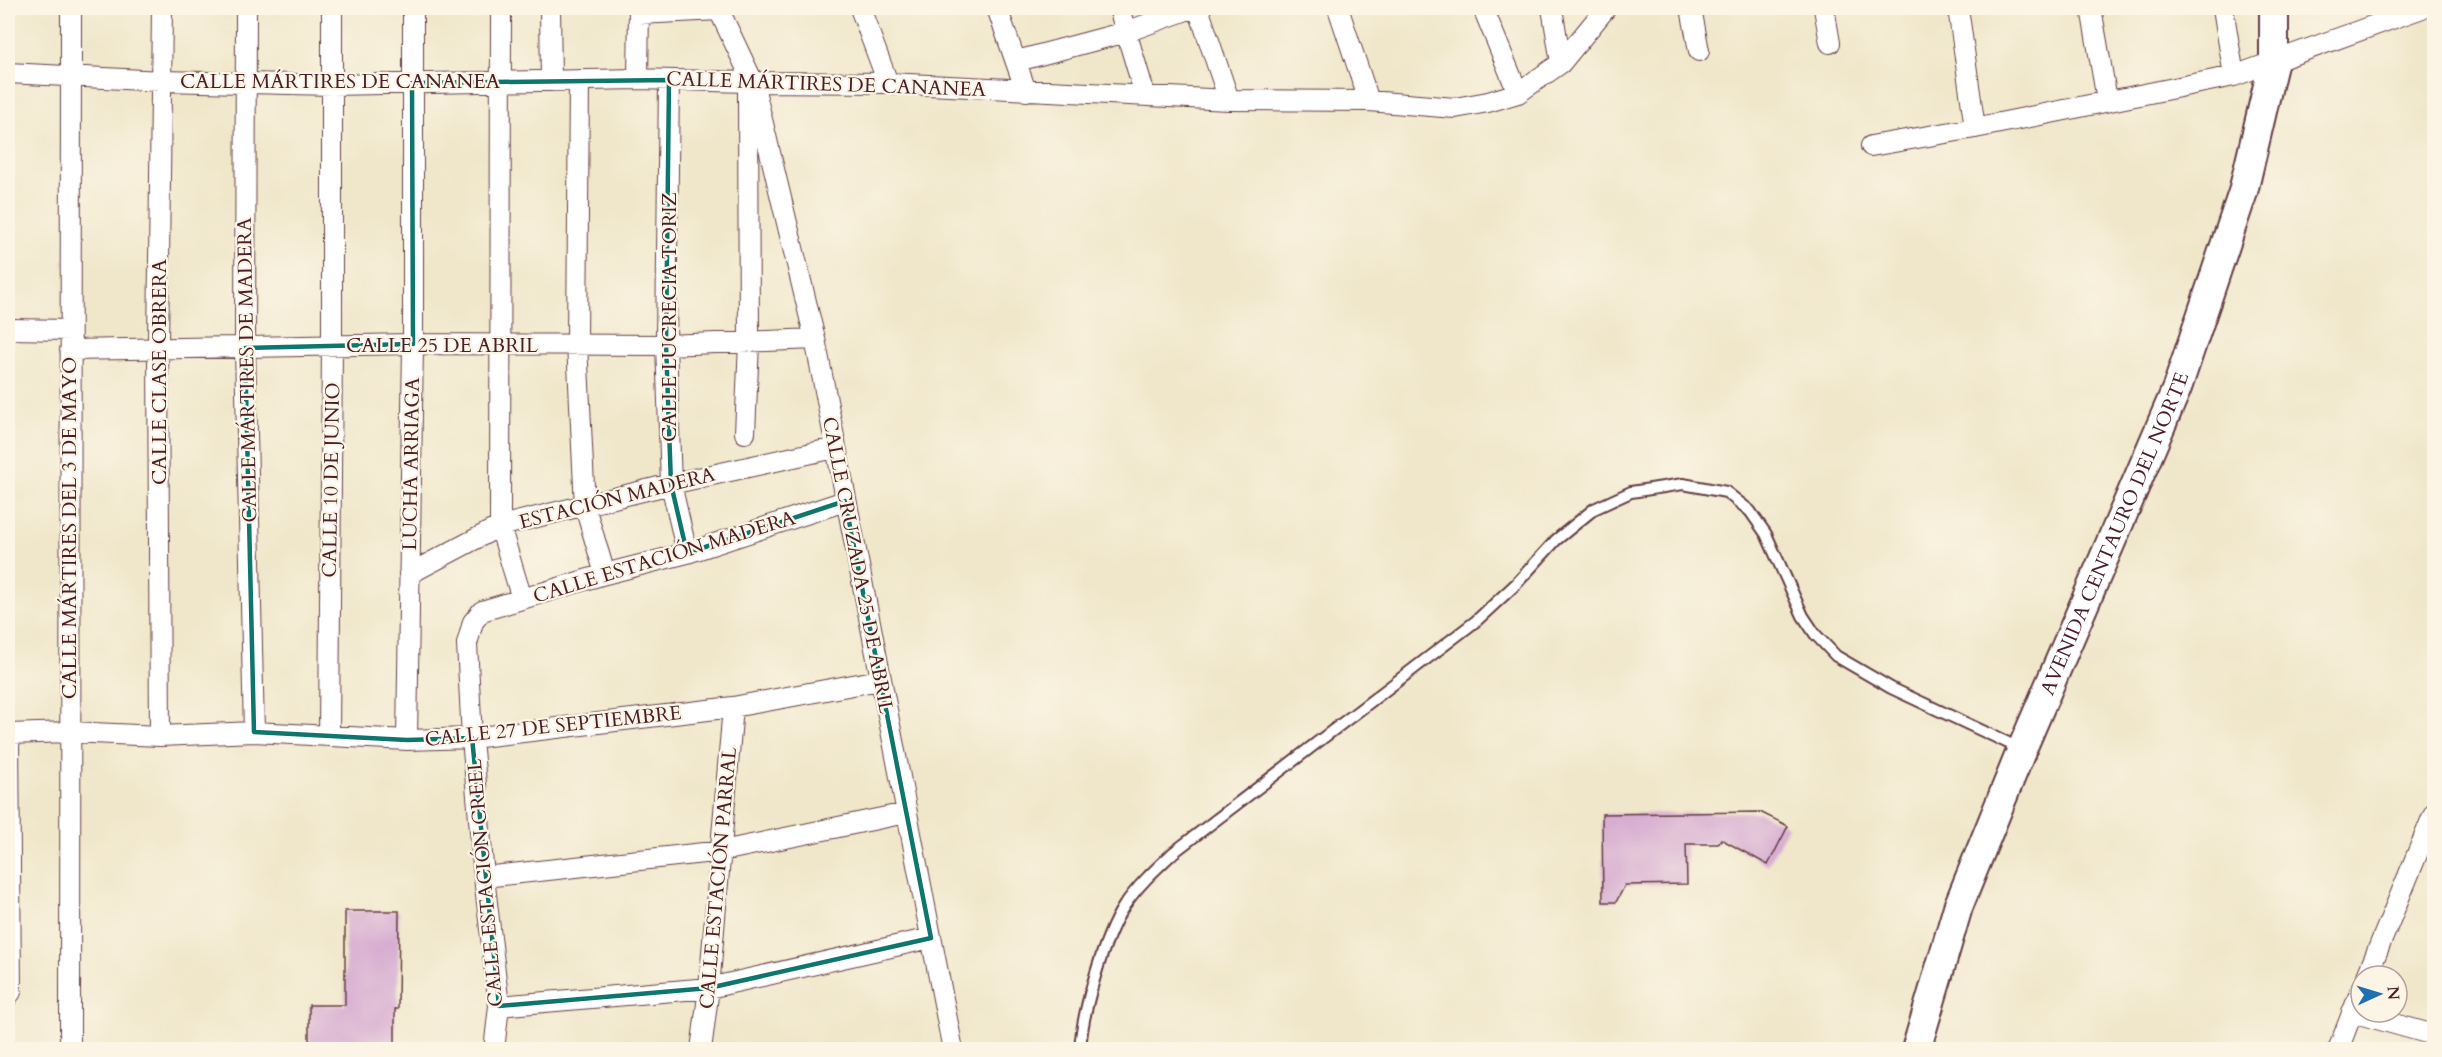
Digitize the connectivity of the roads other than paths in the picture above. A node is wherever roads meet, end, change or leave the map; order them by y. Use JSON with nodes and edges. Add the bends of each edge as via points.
{"nodes":[{"id":1,"x":71,"y":8,"type":"edge"},
{"id":2,"x":162,"y":8,"type":"edge"},
{"id":3,"x":246,"y":8,"type":"edge"},
{"id":4,"x":332,"y":8,"type":"edge"},
{"id":5,"x":413,"y":8,"type":"edge"},
{"id":6,"x":501,"y":8,"type":"edge"},
{"id":7,"x":550,"y":8,"type":"edge"},
{"id":8,"x":860,"y":8,"type":"edge"},
{"id":9,"x":997,"y":8,"type":"edge"},
{"id":10,"x":1119,"y":8,"type":"edge"},
{"id":11,"x":1192,"y":8,"type":"edge"},
{"id":12,"x":1198,"y":8,"type":"edge"},
{"id":13,"x":1338,"y":8,"type":"edge"},
{"id":14,"x":1483,"y":8,"type":"edge"},
{"id":15,"x":1552,"y":8,"type":"edge"},
{"id":16,"x":1606,"y":8,"type":"edge"},
{"id":17,"x":1691,"y":8,"type":"edge"},
{"id":18,"x":1824,"y":8,"type":"edge"},
{"id":19,"x":1958,"y":8,"type":"edge"},
{"id":20,"x":2091,"y":8,"type":"edge"},
{"id":21,"x":2223,"y":8,"type":"edge"},
{"id":22,"x":2274,"y":8,"type":"edge"},
{"id":23,"x":2422,"y":8,"type":"edge"},
{"id":24,"x":718,"y":9,"type":"edge"},
{"id":25,"x":639,"y":11,"type":"edge"},
{"id":26,"x":1126,"y":32,"type":"junction"},
{"id":27,"x":1830,"y":44,"type":"dead end"},
{"id":28,"x":1699,"y":51,"type":"dead end"},
{"id":29,"x":2274,"y":60,"type":"junction"},
{"id":30,"x":1017,"y":61,"type":"junction"},
{"id":31,"x":1561,"y":63,"type":"junction"},
{"id":32,"x":8,"y":73,"type":"edge"},
{"id":33,"x":71,"y":76,"type":"junction"},
{"id":34,"x":2234,"y":76,"type":"junction"},
{"id":35,"x":638,"y":79,"type":"junction"},
{"id":36,"x":579,"y":80,"type":"junction"},
{"id":37,"x":669,"y":80,"type":"junction"},
{"id":38,"x":162,"y":81,"type":"junction"},
{"id":39,"x":502,"y":81,"type":"junction"},
{"id":40,"x":551,"y":81,"type":"junction"},
{"id":41,"x":751,"y":82,"type":"junction"},
{"id":42,"x":888,"y":82,"type":"junction"},
{"id":43,"x":412,"y":83,"type":"junction"},
{"id":44,"x":246,"y":84,"type":"junction"},
{"id":45,"x":332,"y":85,"type":"junction"},
{"id":46,"x":1026,"y":91,"type":"junction"},
{"id":47,"x":1518,"y":93,"type":"junction"},
{"id":48,"x":1145,"y":95,"type":"junction"},
{"id":49,"x":1229,"y":100,"type":"junction"},
{"id":50,"x":2107,"y":100,"type":"junction"},
{"id":51,"x":1369,"y":101,"type":"junction"},
{"id":52,"x":1975,"y":128,"type":"junction"},
{"id":53,"x":1871,"y":146,"type":"dead end"},
{"id":54,"x":8,"y":329,"type":"edge"},
{"id":55,"x":70,"y":330,"type":"junction"},
{"id":56,"x":815,"y":339,"type":"junction"},
{"id":57,"x":748,"y":343,"type":"junction"},
{"id":58,"x":413,"y":344,"type":"junction"},
{"id":59,"x":577,"y":344,"type":"junction"},
{"id":60,"x":333,"y":345,"type":"junction"},
{"id":61,"x":501,"y":345,"type":"junction"},
{"id":62,"x":666,"y":345,"type":"junction"},
{"id":63,"x":158,"y":347,"type":"junction"},
{"id":64,"x":245,"y":348,"type":"junction"},
{"id":65,"x":70,"y":350,"type":"junction"},
{"id":66,"x":745,"y":433,"type":"dead end"},
{"id":67,"x":835,"y":448,"type":"junction"},
{"id":68,"x":670,"y":484,"type":"junction"},
{"id":69,"x":845,"y":501,"type":"junction"},
{"id":70,"x":585,"y":507,"type":"junction"},
{"id":71,"x":500,"y":526,"type":"junction"},
{"id":72,"x":687,"y":553,"type":"junction"},
{"id":73,"x":409,"y":574,"type":"junction"},
{"id":74,"x":605,"y":574,"type":"junction"},
{"id":75,"x":522,"y":599,"type":"junction"},
{"id":76,"x":482,"y":611,"type":"joint"},
{"id":77,"x":880,"y":680,"type":"junction"},
{"id":78,"x":733,"y":707,"type":"junction"},
{"id":79,"x":69,"y":732,"type":"junction"},
{"id":80,"x":254,"y":732,"type":"junction"},
{"id":81,"x":8,"y":734,"type":"edge"},
{"id":82,"x":160,"y":736,"type":"junction"},
{"id":83,"x":329,"y":736,"type":"junction"},
{"id":84,"x":472,"y":738,"type":"junction"},
{"id":85,"x":407,"y":740,"type":"junction"},
{"id":86,"x":2022,"y":749,"type":"junction"},
{"id":87,"x":906,"y":813,"type":"junction"},
{"id":88,"x":2434,"y":813,"type":"edge"},
{"id":89,"x":722,"y":851,"type":"junction"},
{"id":90,"x":9,"y":872,"type":"edge"},
{"id":91,"x":484,"y":877,"type":"junction"},
{"id":92,"x":931,"y":938,"type":"junction"},
{"id":93,"x":2372,"y":964,"type":"edge"},
{"id":94,"x":709,"y":988,"type":"junction"},
{"id":95,"x":8,"y":996,"type":"edge"},
{"id":96,"x":499,"y":1006,"type":"junction"},
{"id":97,"x":2349,"y":1020,"type":"edge"},
{"id":98,"x":2395,"y":1024,"type":"edge"},
{"id":99,"x":2434,"y":1035,"type":"edge"},
{"id":100,"x":70,"y":1050,"type":"edge"},
{"id":101,"x":494,"y":1050,"type":"edge"},
{"id":102,"x":701,"y":1050,"type":"edge"},
{"id":103,"x":953,"y":1050,"type":"edge"},
{"id":104,"x":1080,"y":1050,"type":"edge"},
{"id":105,"x":1916,"y":1050,"type":"edge"},
{"id":106,"x":2338,"y":1050,"type":"edge"}],
"edges":[{"from":1,"to":33,"type":"street","name":"CALLE MÁRTIRES DEL 3 DE MAYO"},
{"from":2,"to":38,"type":"street","name":"CALLE CLASE OBRERA"},
{"from":3,"to":44,"type":"street","name":"CALLE MÁRTIRES DE MADERA"},
{"from":4,"to":45,"type":"street","name":"CALLE 10 DE JUNIO"},
{"from":5,"to":43,"type":"street","name":"LUCHA ARRIAGA"},
{"from":6,"to":39,"type":"street"},
{"from":7,"to":40,"type":"street"},
{"from":8,"to":42,"type":"street"},
{"from":9,"to":30,"type":"street"},
{"from":10,"to":26,"type":"street"},
{"from":11,"to":26,"type":"street"},
{"from":12,"to":49,"type":"street"},
{"from":13,"to":51,"type":"street"},
{"from":14,"to":47,"type":"street"},
{"from":15,"to":31,"type":"street"},
{"from":16,"to":31,"type":"street","name":"CALLE MÁRTIRES DE CANANEA"},
{"from":17,"to":28,"type":"street"},
{"from":18,"to":27,"type":"street"},
{"from":19,"to":52,"type":"street"},
{"from":20,"to":50,"type":"street"},
{"from":21,"to":34,"type":"street"},
{"from":22,"to":29,"type":"main road","name":"AVENIDA CENTAURO DEL NORTE"},
{"from":23,"to":29,"type":"street"},
{"from":24,"to":25,"type":"street"},
{"from":24,"to":41,"type":"street"},
{"from":25,"to":35,"type":"street"},
{"from":26,"to":30,"type":"street"},
{"from":26,"to":48,"type":"street"},
{"from":29,"to":34,"type":"street"},
{"from":29,"to":86,"type":"main road","name":"AVENIDA CENTAURO DEL NORTE","via":[[2243,192],[2177,388]]},
{"from":30,"to":46,"type":"street"},
{"from":31,"to":47,"type":"street","name":"CALLE MÁRTIRES DE CANANEA"},
{"from":32,"to":33,"type":"street","name":"CALLE MÁRTIRES DE CANANEA"},
{"from":33,"to":38,"type":"street","name":"CALLE MÁRTIRES DE CANANEA"},
{"from":33,"to":55,"type":"street","name":"CALLE MÁRTIRES DEL 3 DE MAYO"},
{"from":34,"to":50,"type":"street"},
{"from":35,"to":36,"type":"street","name":"CALLE MÁRTIRES DE CANANEA"},
{"from":35,"to":37,"type":"street","name":"CALLE MÁRTIRES DE CANANEA"},
{"from":36,"to":40,"type":"street","name":"CALLE MÁRTIRES DE CANANEA"},
{"from":36,"to":59,"type":"street"},
{"from":37,"to":41,"type":"street","name":"CALLE MÁRTIRES DE CANANEA"},
{"from":37,"to":62,"type":"street","name":"CALLE LUCRECIA TORIZ"},
{"from":38,"to":44,"type":"street","name":"CALLE MÁRTIRES DE CANANEA"},
{"from":38,"to":63,"type":"street","name":"CALLE CLASE OBRERA"},
{"from":39,"to":40,"type":"street","name":"CALLE MÁRTIRES DE CANANEA"},
{"from":39,"to":43,"type":"street","name":"CALLE MÁRTIRES DE CANANEA"},
{"from":39,"to":61,"type":"street"},
{"from":41,"to":42,"type":"street","name":"CALLE MÁRTIRES DE CANANEA"},
{"from":41,"to":56,"type":"street","name":"CALLE CRUZADA 25 DE ABRIL"},
{"from":41,"to":57,"type":"street"},
{"from":42,"to":46,"type":"street","name":"CALLE MÁRTIRES DE CANANEA"},
{"from":43,"to":45,"type":"street","name":"CALLE MÁRTIRES DE CANANEA"},
{"from":43,"to":58,"type":"street","name":"LUCHA ARRIAGA"},
{"from":44,"to":45,"type":"street","name":"CALLE MÁRTIRES DE CANANEA"},
{"from":44,"to":64,"type":"street","name":"CALLE MÁRTIRES DE MADERA"},
{"from":45,"to":60,"type":"street","name":"CALLE 10 DE JUNIO"},
{"from":46,"to":48,"type":"street","name":"CALLE MÁRTIRES DE CANANEA"},
{"from":47,"to":51,"type":"street","name":"CALLE MÁRTIRES DE CANANEA","via":[[1455,108]]},
{"from":48,"to":49,"type":"street","name":"CALLE MÁRTIRES DE CANANEA"},
{"from":49,"to":51,"type":"street","name":"CALLE MÁRTIRES DE CANANEA"},
{"from":50,"to":52,"type":"street"},
{"from":52,"to":53,"type":"street"},
{"from":54,"to":55,"type":"street"},
{"from":55,"to":65,"type":"street","name":"CALLE MÁRTIRES DEL 3 DE MAYO"},
{"from":56,"to":57,"type":"street","name":"CALLE 25 DE ABRIL"},
{"from":56,"to":67,"type":"street","name":"CALLE CRUZADA 25 DE ABRIL"},
{"from":57,"to":62,"type":"street","name":"CALLE 25 DE ABRIL"},
{"from":57,"to":66,"type":"street"},
{"from":58,"to":60,"type":"street","name":"CALLE 25 DE ABRIL"},
{"from":58,"to":61,"type":"street","name":"CALLE 25 DE ABRIL"},
{"from":58,"to":73,"type":"street","name":"LUCHA ARRIAGA"},
{"from":59,"to":61,"type":"street","name":"CALLE 25 DE ABRIL"},
{"from":59,"to":62,"type":"street","name":"CALLE 25 DE ABRIL"},
{"from":59,"to":70,"type":"street"},
{"from":60,"to":64,"type":"street","name":"CALLE 25 DE ABRIL"},
{"from":60,"to":83,"type":"street","name":"CALLE 10 DE JUNIO"},
{"from":61,"to":71,"type":"street"},
{"from":62,"to":68,"type":"street","name":"CALLE LUCRECIA TORIZ"},
{"from":63,"to":64,"type":"street","name":"CALLE 25 DE ABRIL"},
{"from":63,"to":65,"type":"street","name":"CALLE 25 DE ABRIL"},
{"from":63,"to":82,"type":"street","name":"CALLE CLASE OBRERA"},
{"from":64,"to":80,"type":"street","name":"CALLE MÁRTIRES DE MADERA"},
{"from":65,"to":79,"type":"street","name":"CALLE MÁRTIRES DEL 3 DE MAYO"},
{"from":67,"to":68,"type":"street","name":"ESTACIÓN MADERA"},
{"from":67,"to":69,"type":"street","name":"CALLE CRUZADA 25 DE ABRIL"},
{"from":68,"to":70,"type":"street","name":"ESTACIÓN MADERA"},
{"from":68,"to":72,"type":"street","name":"CALLE LUCRECIA TORIZ"},
{"from":69,"to":72,"type":"street","name":"CALLE ESTACIÓN MADERA"},
{"from":69,"to":77,"type":"street","name":"CALLE CRUZADA 25 DE ABRIL"},
{"from":70,"to":71,"type":"street","name":"ESTACIÓN MADERA"},
{"from":70,"to":74,"type":"street"},
{"from":71,"to":73,"type":"street","name":"ESTACIÓN MADERA"},
{"from":71,"to":75,"type":"street"},
{"from":72,"to":74,"type":"street","name":"CALLE ESTACIÓN MADERA"},
{"from":73,"to":85,"type":"street","name":"LUCHA ARRIAGA"},
{"from":74,"to":75,"type":"street","name":"CALLE ESTACIÓN MADERA"},
{"from":75,"to":76,"type":"street","name":"CALLE ESTACIÓN MADERA"},
{"from":76,"to":84,"type":"street","name":"CALLE ESTACIÓN CREEL","via":[[473,622],[467,644]]},
{"from":77,"to":78,"type":"street","name":"CALLE 27 DE SEPTIEMBRE"},
{"from":77,"to":87,"type":"street","name":"CALLE CRUZADA 25 DE ABRIL"},
{"from":78,"to":84,"type":"street","name":"CALLE 27 DE SEPTIEMBRE"},
{"from":78,"to":89,"type":"street","name":"CALLE ESTACIÓN PARRAL"},
{"from":79,"to":81,"type":"street","name":"CALLE 27 DE SEPTIEMBRE"},
{"from":79,"to":82,"type":"street","name":"CALLE 27 DE SEPTIEMBRE"},
{"from":79,"to":100,"type":"street","name":"CALLE MÁRTIRES DEL 3 DE MAYO"},
{"from":80,"to":82,"type":"street","name":"CALLE 27 DE SEPTIEMBRE"},
{"from":80,"to":83,"type":"street","name":"CALLE 27 DE SEPTIEMBRE"},
{"from":81,"to":90,"type":"street"},
{"from":83,"to":85,"type":"street","name":"CALLE 27 DE SEPTIEMBRE"},
{"from":84,"to":85,"type":"street","name":"CALLE 27 DE SEPTIEMBRE"},
{"from":84,"to":91,"type":"street","name":"CALLE ESTACIÓN CREEL"},
{"from":86,"to":104,"type":"lane","via":[[1891,688],[1836,656],[1803,616],[1766,534],[1750,512],[1726,492],[1683,484],[1631,492],[1594,509],[1556,540],[1476,621],[1174,852],[1146,878],[1124,906],[1108,936]]},
{"from":86,"to":105,"type":"main road","name":"AVENIDA CENTAURO DEL NORTE","via":[[1958,907]]},
{"from":87,"to":89,"type":"street"},
{"from":87,"to":92,"type":"street","name":"CALLE CRUZADA 25 DE ABRIL"},
{"from":88,"to":93,"type":"street"},
{"from":89,"to":91,"type":"street"},
{"from":89,"to":94,"type":"street","name":"CALLE ESTACIÓN PARRAL"},
{"from":90,"to":95,"type":"street","via":[[12,992]]},
{"from":91,"to":96,"type":"street","name":"CALLE ESTACIÓN CREEL"},
{"from":92,"to":94,"type":"street"},
{"from":92,"to":103,"type":"street","name":"CALLE CRUZADA 25 DE ABRIL"},
{"from":94,"to":96,"type":"street"},
{"from":94,"to":102,"type":"street","name":"CALLE ESTACIÓN PARRAL"},
{"from":96,"to":101,"type":"street","name":"CALLE ESTACIÓN CREEL"},
{"from":97,"to":106,"type":"street"},
{"from":98,"to":99,"type":"street"}]}
